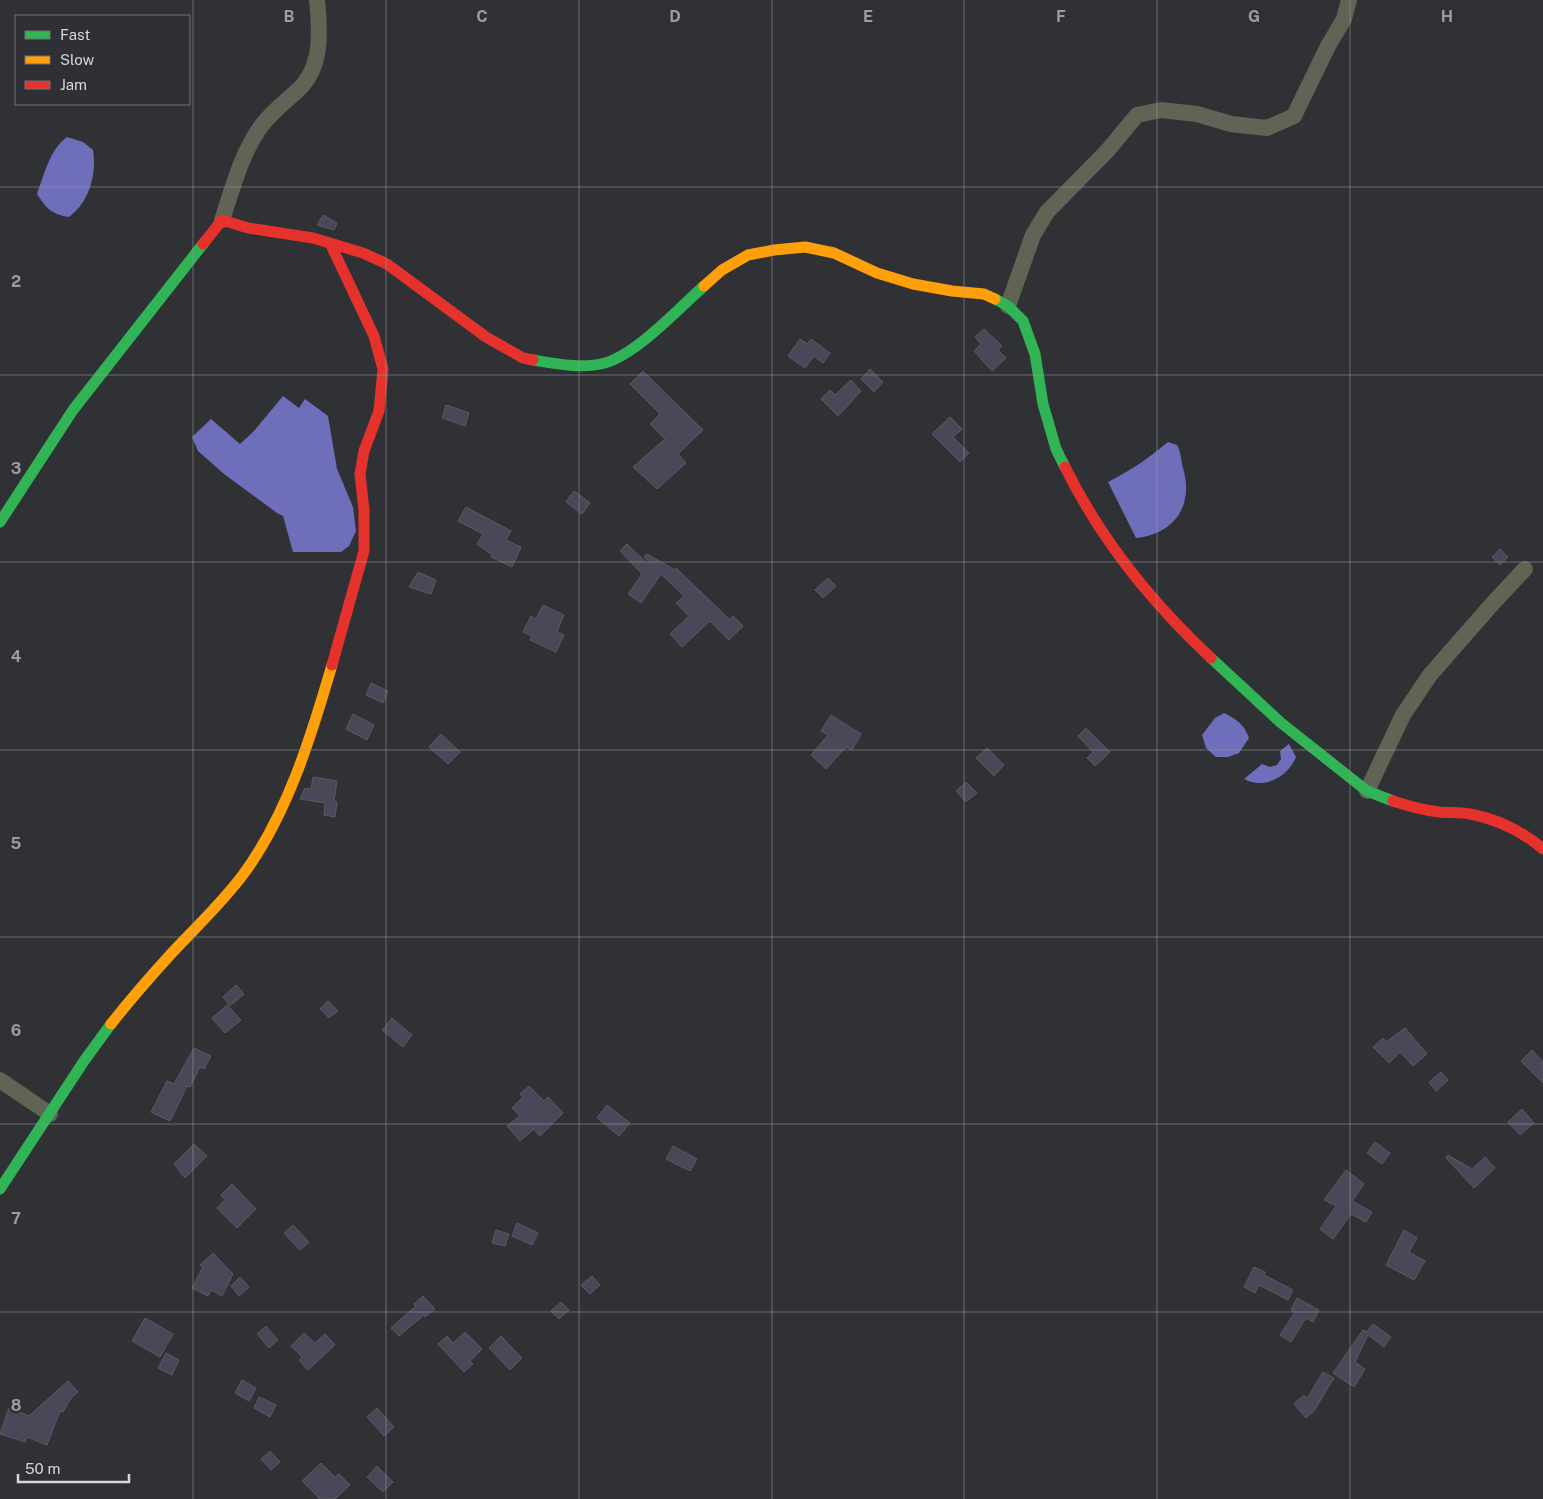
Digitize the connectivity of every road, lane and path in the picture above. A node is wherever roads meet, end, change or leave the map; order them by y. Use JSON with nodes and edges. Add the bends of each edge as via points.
{"nodes":[{"id":1,"x":317,"y":0,"type":"edge"},
{"id":2,"x":1349,"y":0,"type":"edge"},
{"id":3,"x":222,"y":220,"type":"junction"},
{"id":4,"x":330,"y":243,"type":"junction"},
{"id":5,"x":1008,"y":306,"type":"junction"},
{"id":6,"x":0,"y":522,"type":"edge"},
{"id":7,"x":1525,"y":569,"type":"dead end"},
{"id":8,"x":1367,"y":791,"type":"junction"},
{"id":9,"x":1543,"y":849,"type":"edge"},
{"id":10,"x":0,"y":1080,"type":"edge"},
{"id":11,"x":50,"y":1114,"type":"junction"},
{"id":12,"x":0,"y":1189,"type":"edge"}],
"edges":[{"from":1,"to":3,"type":"street","via":[[320,31],[311,75],[261,126],[236,174]]},
{"from":2,"to":5,"type":"street","via":[[1344,18],[1294,116],[1267,128],[1161,110],[1137,115],[1108,150],[1047,212],[1033,235]]},
{"from":3,"to":4,"type":"street"},
{"from":3,"to":6,"type":"street","via":[[73,410]]},
{"from":4,"to":5,"type":"street","via":[[387,264],[486,337],[523,358],[570,366],[605,363],[631,351],[722,270],[748,255],[774,250],[805,247],[834,253],[877,273],[913,284],[984,294]]},
{"from":4,"to":11,"type":"street","via":[[374,336],[383,370],[379,411],[364,452],[360,474],[364,551],[323,696],[295,777],[270,831],[242,876],[113,1022]]},
{"from":5,"to":8,"type":"street","via":[[1024,321],[1035,354],[1043,404],[1056,449],[1082,500],[1115,552],[1145,590],[1222,670],[1280,722]]},
{"from":7,"to":8,"type":"street","via":[[1430,675],[1403,715]]},
{"from":8,"to":9,"type":"street","via":[[1411,808],[1493,820],[1529,837]]},
{"from":10,"to":11,"type":"street"},
{"from":11,"to":12,"type":"street"}]}
